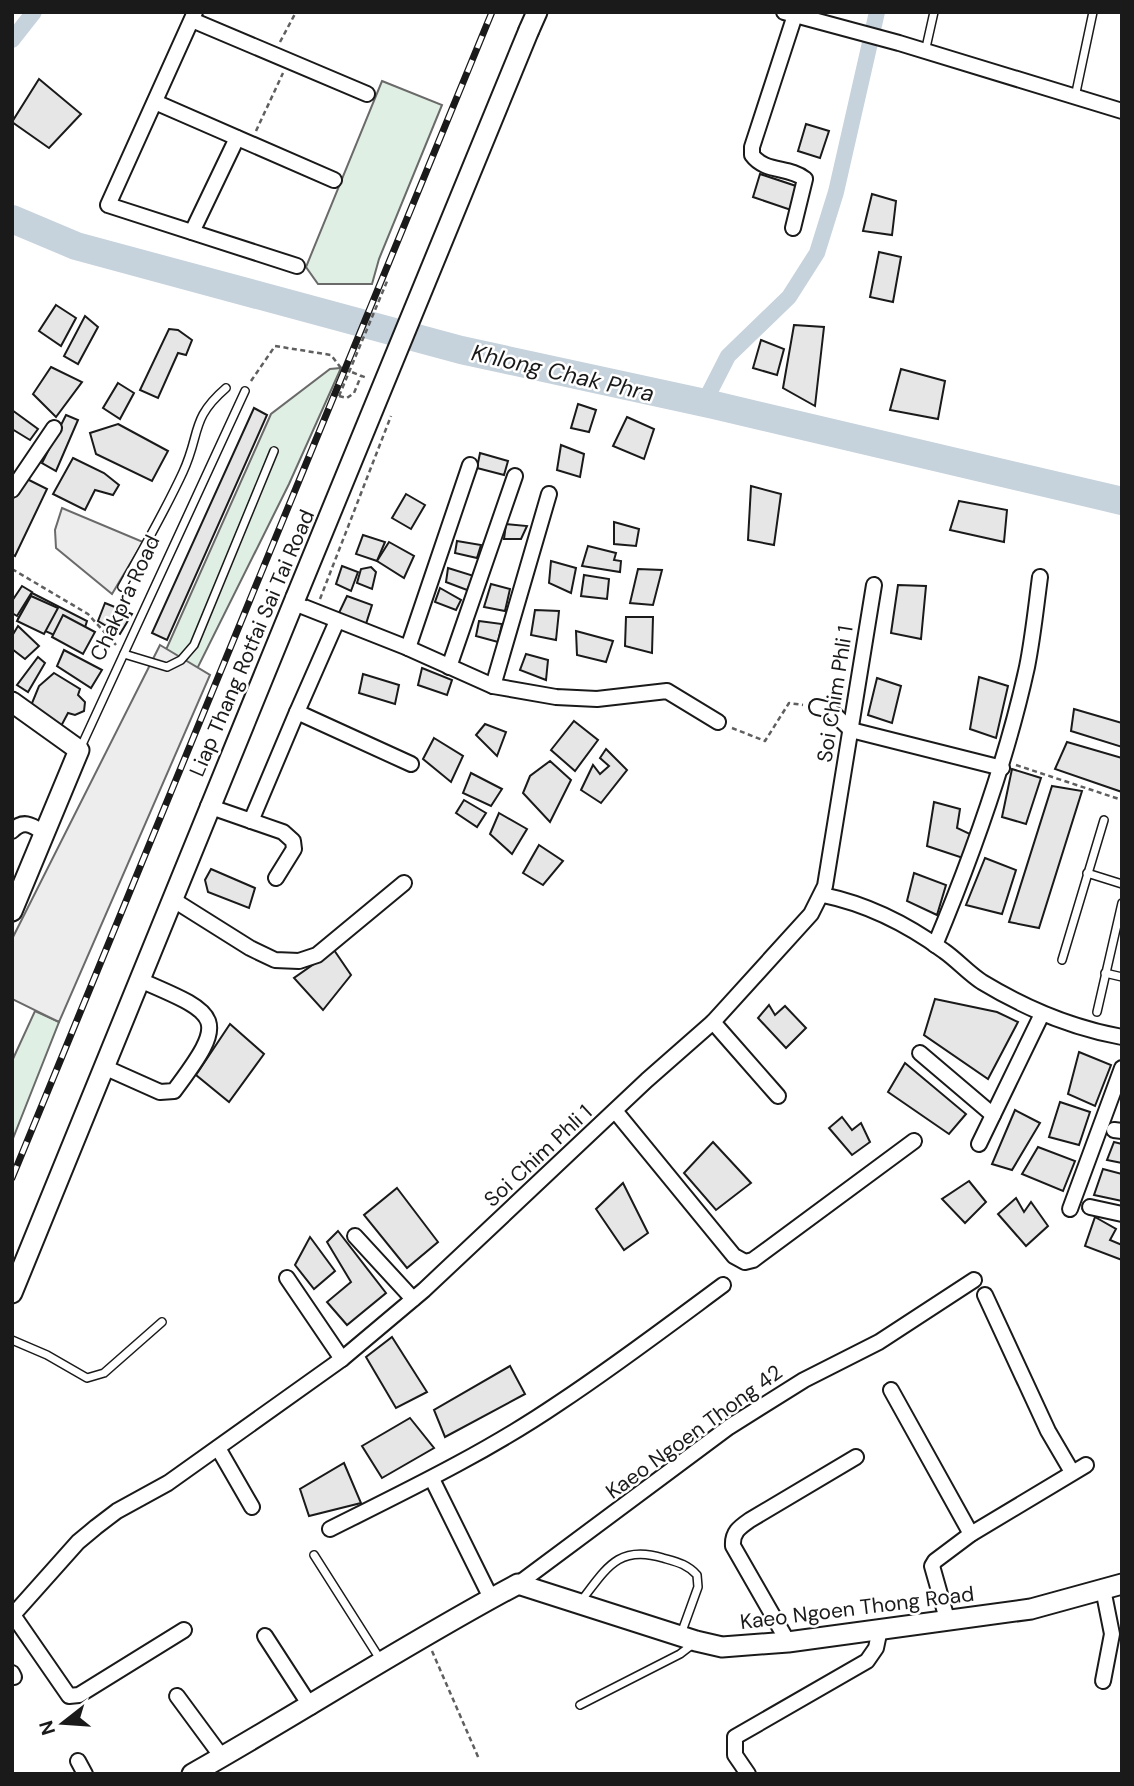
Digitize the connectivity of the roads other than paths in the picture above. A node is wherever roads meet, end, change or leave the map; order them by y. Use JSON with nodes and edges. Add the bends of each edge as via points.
{"nodes":[{"id":1,"x":934,"y":12,"type":"edge"},
{"id":2,"x":1093,"y":12,"type":"edge"},
{"id":3,"x":789,"y":14,"type":"edge"},
{"id":4,"x":194,"y":16,"type":"edge"},
{"id":5,"x":533,"y":21,"type":"edge"},
{"id":6,"x":925,"y":52,"type":"junction"},
{"id":7,"x":367,"y":94,"type":"dead end"},
{"id":8,"x":1075,"y":97,"type":"junction"},
{"id":9,"x":155,"y":102,"type":"junction"},
{"id":10,"x":1122,"y":111,"type":"edge"},
{"id":11,"x":244,"y":141,"type":"junction"},
{"id":12,"x":334,"y":180,"type":"dead end"},
{"id":13,"x":793,"y":228,"type":"dead end"},
{"id":14,"x":192,"y":232,"type":"junction"},
{"id":15,"x":297,"y":266,"type":"dead end"},
{"id":16,"x":226,"y":388,"type":"dead end"},
{"id":17,"x":245,"y":390,"type":"road end"},
{"id":18,"x":54,"y":428,"type":"dead end"},
{"id":19,"x":274,"y":452,"type":"dead end"},
{"id":20,"x":470,"y":465,"type":"dead end"},
{"id":21,"x":515,"y":476,"type":"dead end"},
{"id":22,"x":12,"y":490,"type":"edge"},
{"id":23,"x":549,"y":494,"type":"dead end"},
{"id":24,"x":1040,"y":577,"type":"dead end"},
{"id":25,"x":874,"y":585,"type":"dead end"},
{"id":26,"x":122,"y":587,"type":"dead end"},
{"id":27,"x":295,"y":600,"type":"junction"},
{"id":28,"x":337,"y":621,"type":"junction"},
{"id":29,"x":408,"y":648,"type":"junction"},
{"id":30,"x":124,"y":654,"type":"junction"},
{"id":31,"x":449,"y":667,"type":"junction"},
{"id":32,"x":493,"y":686,"type":"junction"},
{"id":33,"x":12,"y":702,"type":"edge"},
{"id":34,"x":817,"y":707,"type":"road end"},
{"id":35,"x":297,"y":712,"type":"junction"},
{"id":36,"x":718,"y":722,"type":"road end"},
{"id":37,"x":851,"y":730,"type":"junction"},
{"id":38,"x":79,"y":750,"type":"junction"},
{"id":39,"x":411,"y":764,"type":"dead end"},
{"id":40,"x":1002,"y":764,"type":"junction"},
{"id":41,"x":208,"y":806,"type":"junction"},
{"id":42,"x":1104,"y":820,"type":"dead end"},
{"id":43,"x":251,"y":821,"type":"junction"},
{"id":44,"x":12,"y":831,"type":"edge"},
{"id":45,"x":46,"y":834,"type":"junction"},
{"id":46,"x":1087,"y":873,"type":"junction"},
{"id":47,"x":276,"y":878,"type":"dead end"},
{"id":48,"x":404,"y":883,"type":"dead end"},
{"id":49,"x":1122,"y":884,"type":"edge"},
{"id":50,"x":823,"y":895,"type":"junction"},
{"id":51,"x":172,"y":899,"type":"junction"},
{"id":52,"x":1122,"y":903,"type":"edge"},
{"id":53,"x":12,"y":911,"type":"edge"},
{"id":54,"x":935,"y":945,"type":"junction"},
{"id":55,"x":1062,"y":960,"type":"dead end"},
{"id":56,"x":1105,"y":973,"type":"junction"},
{"id":57,"x":1122,"y":977,"type":"edge"},
{"id":58,"x":142,"y":981,"type":"junction"},
{"id":59,"x":1097,"y":1012,"type":"dead end"},
{"id":60,"x":1042,"y":1014,"type":"junction"},
{"id":61,"x":713,"y":1022,"type":"junction"},
{"id":62,"x":1122,"y":1037,"type":"edge"},
{"id":63,"x":920,"y":1053,"type":"dead end"},
{"id":64,"x":104,"y":1067,"type":"junction"},
{"id":65,"x":1122,"y":1068,"type":"edge"},
{"id":66,"x":778,"y":1096,"type":"dead end"},
{"id":67,"x":616,"y":1112,"type":"junction"},
{"id":68,"x":993,"y":1115,"type":"junction"},
{"id":69,"x":914,"y":1140,"type":"dead end"},
{"id":70,"x":979,"y":1144,"type":"dead end"},
{"id":71,"x":1090,"y":1207,"type":"dead end"},
{"id":72,"x":1070,"y":1209,"type":"dead end"},
{"id":73,"x":1122,"y":1214,"type":"edge"},
{"id":74,"x":355,"y":1236,"type":"dead end"},
{"id":75,"x":286,"y":1278,"type":"dead end"},
{"id":76,"x":974,"y":1280,"type":"dead end"},
{"id":77,"x":723,"y":1285,"type":"dead end"},
{"id":78,"x":12,"y":1293,"type":"edge"},
{"id":79,"x":985,"y":1295,"type":"dead end"},
{"id":80,"x":413,"y":1299,"type":"junction"},
{"id":81,"x":162,"y":1322,"type":"dead end"},
{"id":82,"x":12,"y":1340,"type":"edge"},
{"id":83,"x":342,"y":1359,"type":"junction"},
{"id":84,"x":891,"y":1390,"type":"dead end"},
{"id":85,"x":218,"y":1448,"type":"junction"},
{"id":86,"x":856,"y":1457,"type":"dead end"},
{"id":87,"x":432,"y":1479,"type":"junction"},
{"id":88,"x":252,"y":1507,"type":"dead end"},
{"id":89,"x":330,"y":1529,"type":"dead end"},
{"id":90,"x":971,"y":1534,"type":"junction"},
{"id":91,"x":314,"y":1555,"type":"dead end"},
{"id":92,"x":517,"y":1584,"type":"junction"},
{"id":93,"x":1122,"y":1584,"type":"edge"},
{"id":94,"x":1102,"y":1589,"type":"junction"},
{"id":95,"x":491,"y":1598,"type":"junction"},
{"id":96,"x":580,"y":1602,"type":"junction"},
{"id":97,"x":13,"y":1615,"type":"edge"},
{"id":98,"x":947,"y":1619,"type":"junction"},
{"id":99,"x":880,"y":1629,"type":"junction"},
{"id":100,"x":184,"y":1630,"type":"dead end"},
{"id":101,"x":265,"y":1636,"type":"dead end"},
{"id":102,"x":688,"y":1638,"type":"junction"},
{"id":103,"x":788,"y":1642,"type":"junction"},
{"id":104,"x":381,"y":1660,"type":"junction"},
{"id":105,"x":1103,"y":1681,"type":"dead end"},
{"id":106,"x":177,"y":1696,"type":"dead end"},
{"id":107,"x":580,"y":1705,"type":"dead end"},
{"id":108,"x":312,"y":1707,"type":"junction"},
{"id":109,"x":222,"y":1757,"type":"junction"},
{"id":110,"x":192,"y":1774,"type":"edge"},
{"id":111,"x":748,"y":1774,"type":"edge"}],
"edges":[{"from":1,"to":6,"type":"lane"},
{"from":2,"to":8,"type":"lane"},
{"from":3,"to":6,"type":"street"},
{"from":3,"to":13,"type":"street","via":[[752,155],[763,166],[798,173],[805,179]]},
{"from":4,"to":7,"type":"street"},
{"from":4,"to":9,"type":"street"},
{"from":5,"to":27,"type":"main road","name":"Liap Thang Rotfai Sai Tai Road","bridge":true},
{"from":6,"to":8,"type":"street"},
{"from":8,"to":10,"type":"street"},
{"from":9,"to":11,"type":"street"},
{"from":9,"to":14,"type":"street","via":[[108,205]]},
{"from":11,"to":12,"type":"street"},
{"from":11,"to":14,"type":"street"},
{"from":14,"to":15,"type":"street"},
{"from":16,"to":26,"type":"lane","via":[[198,419],[183,472]]},
{"from":17,"to":30,"type":"lane","name":"Chakpra Road"},
{"from":18,"to":22,"type":"street"},
{"from":19,"to":30,"type":"lane","via":[[194,645],[167,667]]},
{"from":20,"to":29,"type":"street"},
{"from":21,"to":31,"type":"street"},
{"from":23,"to":32,"type":"street"},
{"from":24,"to":40,"type":"street","via":[[1027,665]]},
{"from":25,"to":37,"type":"street","name":"Soi Chim Phli 1"},
{"from":27,"to":28,"type":"street"},
{"from":27,"to":41,"type":"main road","name":"Liap Thang Rotfai Sai Tai Road"},
{"from":28,"to":29,"type":"street"},
{"from":28,"to":35,"type":"street"},
{"from":29,"to":31,"type":"street"},
{"from":30,"to":38,"type":"lane","name":"Chakpra Road"},
{"from":31,"to":32,"type":"street"},
{"from":32,"to":36,"type":"street","via":[[597,699],[667,691]]},
{"from":33,"to":38,"type":"main road"},
{"from":34,"to":37,"type":"street","via":[[830,710]]},
{"from":35,"to":39,"type":"street"},
{"from":35,"to":43,"type":"street"},
{"from":37,"to":40,"type":"street"},
{"from":37,"to":50,"type":"street","name":"Soi Chim Phli 1"},
{"from":38,"to":45,"type":"main road"},
{"from":40,"to":54,"type":"street","via":[[980,836]]},
{"from":41,"to":43,"type":"street"},
{"from":41,"to":51,"type":"main road","name":"Liap Thang Rotfai Sai Tai Road"},
{"from":42,"to":46,"type":"lane"},
{"from":43,"to":47,"type":"street","via":[[283,832],[293,841],[294,849]]},
{"from":44,"to":45,"type":"street","via":[[28,823]]},
{"from":45,"to":53,"type":"main road"},
{"from":46,"to":49,"type":"lane"},
{"from":46,"to":55,"type":"lane"},
{"from":48,"to":51,"type":"street","via":[[317,955],[299,961],[275,960],[250,948]]},
{"from":50,"to":54,"type":"street","via":[[888,916]]},
{"from":50,"to":61,"type":"street","name":"Soi Chim Phli 1"},
{"from":51,"to":58,"type":"main road","name":"Liap Thang Rotfai Sai Tai Road"},
{"from":52,"to":56,"type":"lane"},
{"from":54,"to":60,"type":"street","via":[[980,980]]},
{"from":56,"to":57,"type":"lane"},
{"from":56,"to":59,"type":"lane"},
{"from":58,"to":64,"type":"main road","name":"Liap Thang Rotfai Sai Tai Road"},
{"from":58,"to":64,"type":"street","via":[[196,1006],[208,1017],[211,1034],[174,1091],[160,1092]]},
{"from":60,"to":62,"type":"street"},
{"from":60,"to":68,"type":"street"},
{"from":61,"to":66,"type":"street"},
{"from":61,"to":67,"type":"street","name":"Soi Chim Phli 1"},
{"from":63,"to":68,"type":"street"},
{"from":64,"to":78,"type":"main road","name":"Liap Thang Rotfai Sai Tai Road"},
{"from":65,"to":72,"type":"street"},
{"from":67,"to":69,"type":"street","via":[[734,1256],[745,1262]]},
{"from":67,"to":80,"type":"street","name":"Soi Chim Phli 1"},
{"from":68,"to":70,"type":"street"},
{"from":71,"to":73,"type":"street"},
{"from":74,"to":80,"type":"street"},
{"from":75,"to":83,"type":"street"},
{"from":76,"to":92,"type":"street","name":"Kaeo Ngoen Thong 42","via":[[879,1342],[803,1380],[729,1427]]},
{"from":77,"to":87,"type":"street","via":[[558,1404]]},
{"from":79,"to":90,"type":"street","via":[[1048,1431],[1079,1468]]},
{"from":80,"to":83,"type":"street","name":"Soi Chim Phli 1"},
{"from":81,"to":82,"type":"lane","via":[[122,1359],[88,1378]]},
{"from":83,"to":85,"type":"street","name":"Soi Chim Phli 1"},
{"from":84,"to":90,"type":"street"},
{"from":85,"to":88,"type":"street"},
{"from":85,"to":97,"type":"street","name":"Soi Chim Phli 1","via":[[96,1527]]},
{"from":86,"to":103,"type":"street","via":[[750,1520],[732,1538]]},
{"from":87,"to":89,"type":"street"},
{"from":87,"to":95,"type":"street"},
{"from":90,"to":98,"type":"street","via":[[932,1566]]},
{"from":91,"to":104,"type":"lane"},
{"from":92,"to":95,"type":"main road"},
{"from":92,"to":96,"type":"main road","name":"Kaeo Ngoen Thong Road"},
{"from":93,"to":94,"type":"main road","name":"Kaeo Ngoen Thong Road"},
{"from":94,"to":98,"type":"main road","name":"Kaeo Ngoen Thong Road","via":[[1031,1609]]},
{"from":94,"to":105,"type":"street","via":[[1112,1634]]},
{"from":95,"to":104,"type":"main road"},
{"from":96,"to":102,"type":"main road","name":"Kaeo Ngoen Thong Road"},
{"from":96,"to":102,"type":"lane","via":[[624,1554],[649,1553],[687,1565],[697,1575],[698,1587]]},
{"from":97,"to":100,"type":"street","via":[[69,1696],[79,1695]]},
{"from":98,"to":99,"type":"main road","name":"Kaeo Ngoen Thong Road"},
{"from":99,"to":103,"type":"main road","name":"Kaeo Ngoen Thong Road"},
{"from":99,"to":111,"type":"street","via":[[867,1661],[734,1737],[735,1755]]},
{"from":101,"to":108,"type":"street"},
{"from":102,"to":103,"type":"main road","name":"Kaeo Ngoen Thong Road","via":[[722,1647]]},
{"from":102,"to":107,"type":"lane","via":[[680,1654]]},
{"from":104,"to":108,"type":"main road"},
{"from":106,"to":109,"type":"street"},
{"from":108,"to":109,"type":"main road"},
{"from":109,"to":110,"type":"main road"}]}
